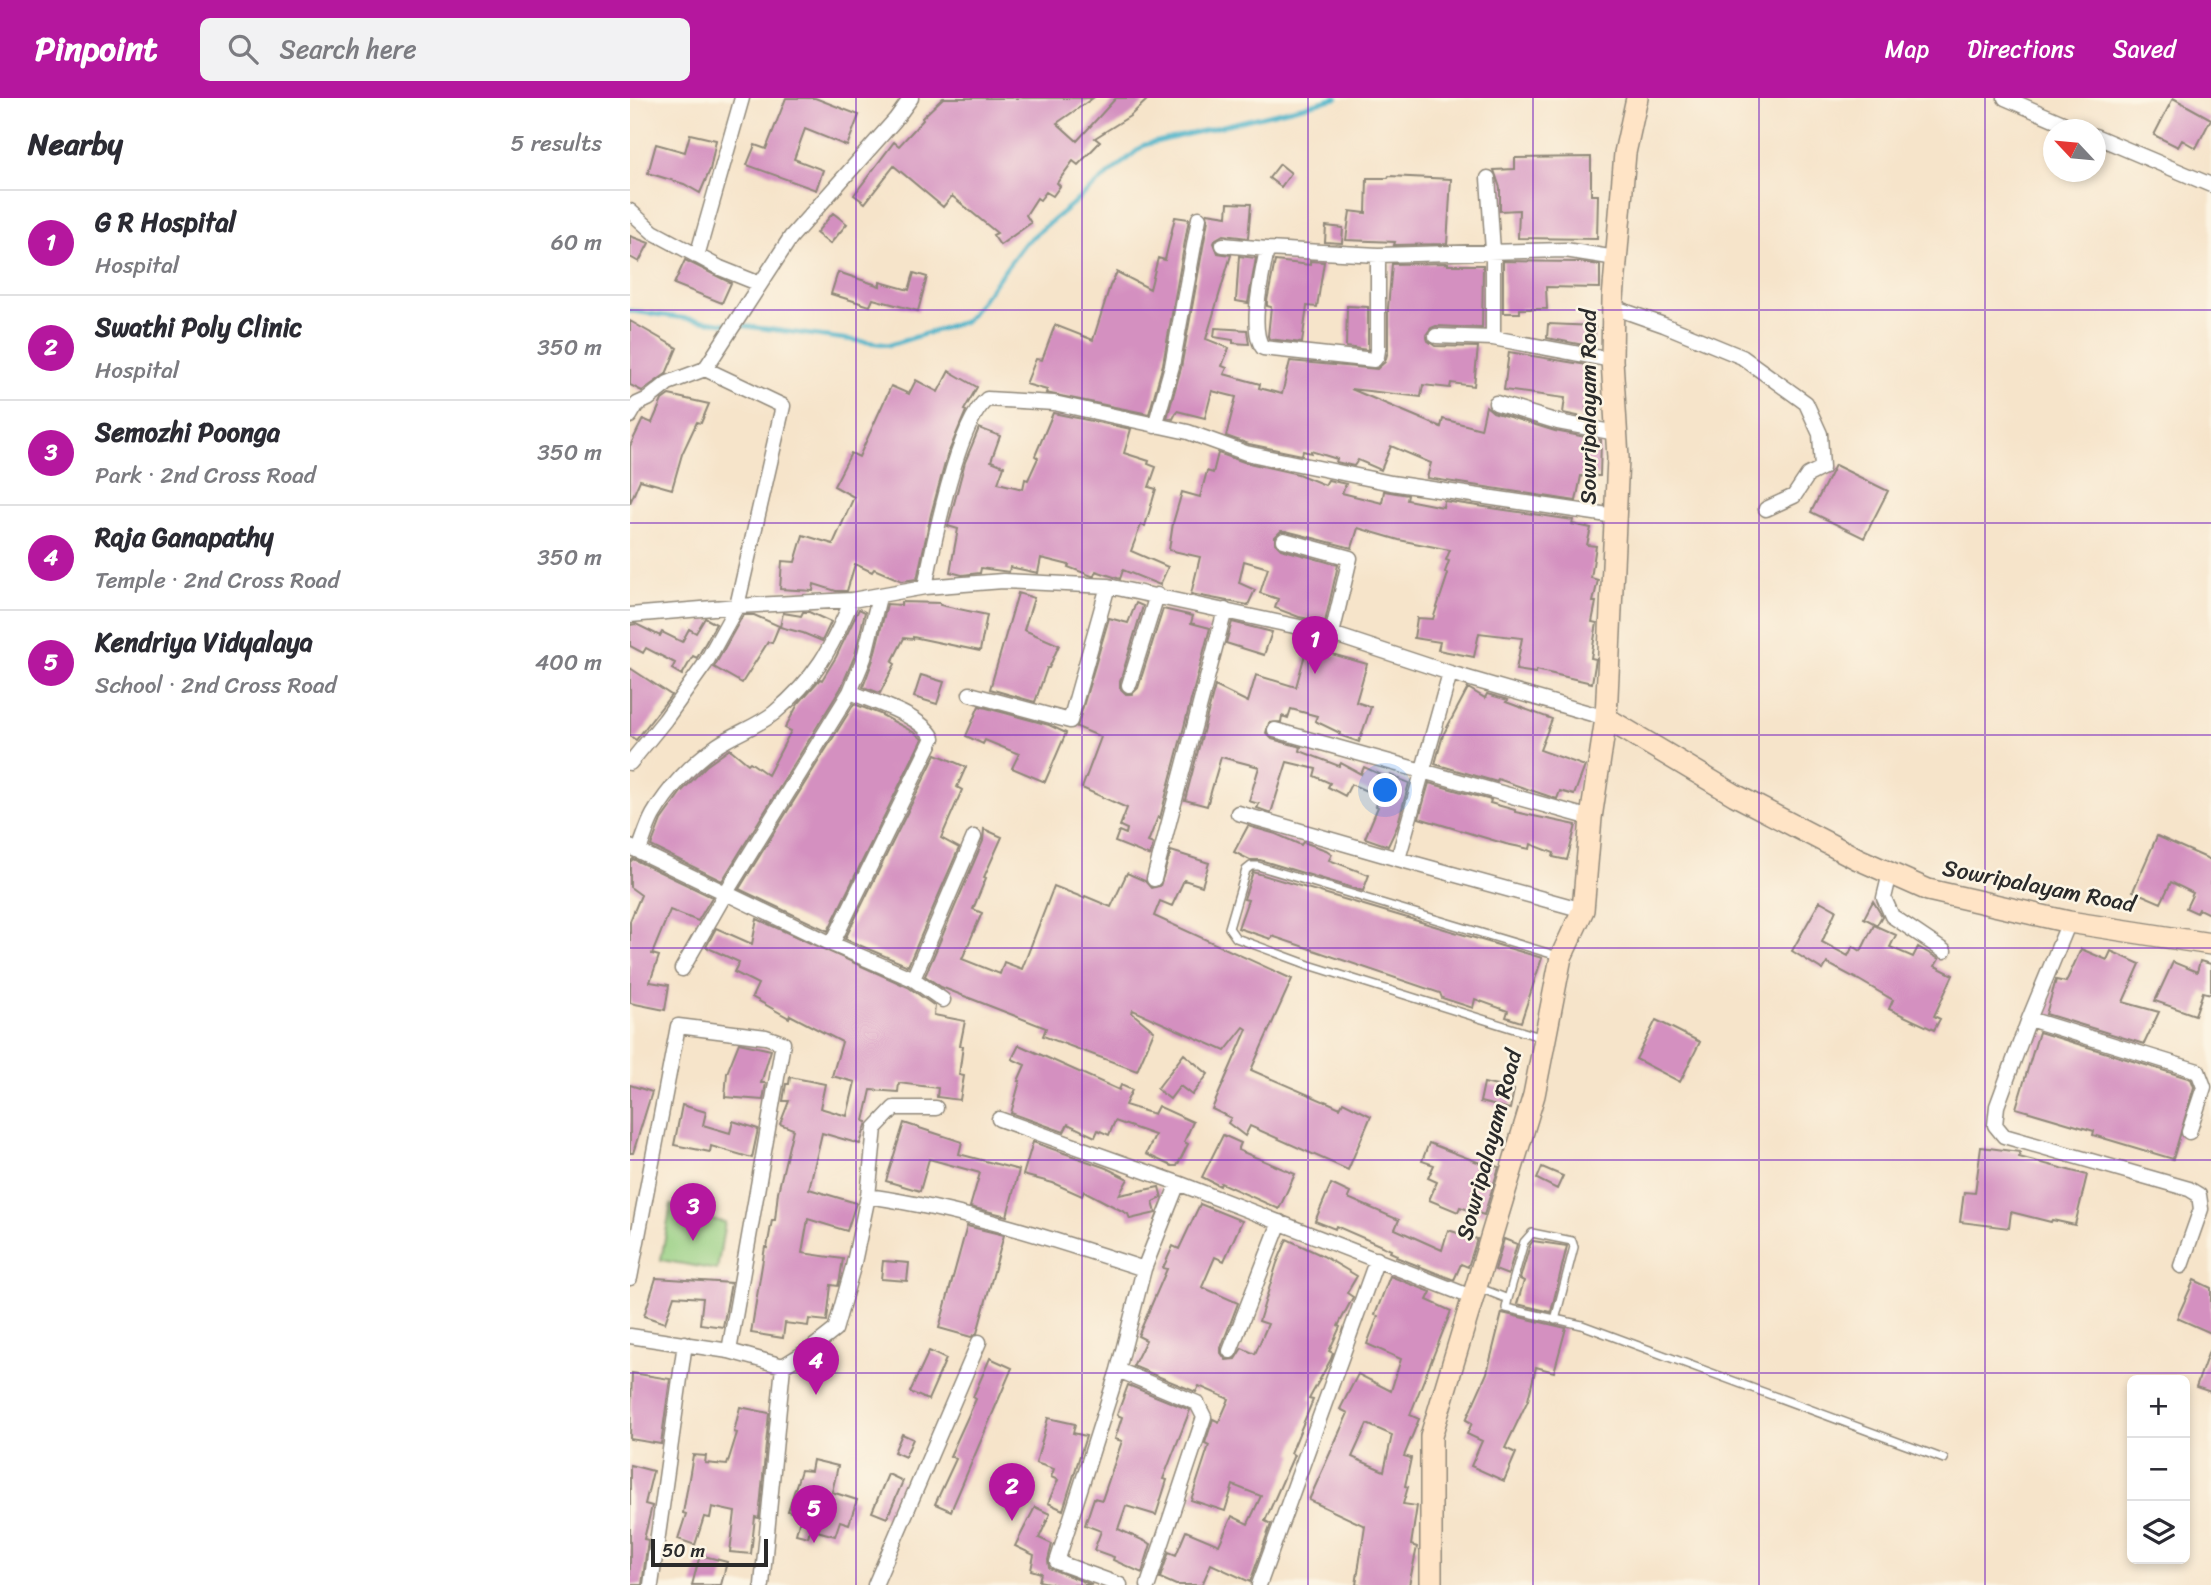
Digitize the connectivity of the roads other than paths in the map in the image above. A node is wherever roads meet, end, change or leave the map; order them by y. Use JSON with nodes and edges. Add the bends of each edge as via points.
{"nodes":[{"id":1,"x":743,"y":98,"type":"edge"},
{"id":2,"x":911,"y":98,"type":"edge"},
{"id":3,"x":1637,"y":98,"type":"edge"},
{"id":4,"x":2005,"y":98,"type":"edge"},
{"id":5,"x":2054,"y":119,"type":"edge"},
{"id":6,"x":2106,"y":141,"type":"edge"},
{"id":7,"x":1488,"y":178,"type":"dead end"},
{"id":8,"x":2211,"y":185,"type":"edge"},
{"id":9,"x":630,"y":211,"type":"edge"},
{"id":10,"x":1199,"y":218,"type":"dead end"},
{"id":11,"x":630,"y":228,"type":"edge"},
{"id":12,"x":653,"y":232,"type":"junction"},
{"id":13,"x":1223,"y":245,"type":"dead end"},
{"id":14,"x":1267,"y":249,"type":"junction"},
{"id":15,"x":1493,"y":251,"type":"junction"},
{"id":16,"x":1378,"y":255,"type":"junction"},
{"id":17,"x":698,"y":256,"type":"junction"},
{"id":18,"x":1616,"y":258,"type":"junction"},
{"id":19,"x":760,"y":284,"type":"junction"},
{"id":20,"x":1613,"y":307,"type":"junction"},
{"id":21,"x":1436,"y":335,"type":"dead end"},
{"id":22,"x":1493,"y":338,"type":"junction"},
{"id":23,"x":1612,"y":360,"type":"junction"},
{"id":24,"x":705,"y":369,"type":"junction"},
{"id":25,"x":1496,"y":403,"type":"dead end"},
{"id":26,"x":632,"y":408,"type":"edge"},
{"id":27,"x":1155,"y":426,"type":"junction"},
{"id":28,"x":1616,"y":433,"type":"junction"},
{"id":29,"x":1766,"y":509,"type":"dead end"},
{"id":30,"x":1615,"y":516,"type":"junction"},
{"id":31,"x":1284,"y":540,"type":"dead end"},
{"id":32,"x":1108,"y":586,"type":"junction"},
{"id":33,"x":925,"y":587,"type":"junction"},
{"id":34,"x":1157,"y":595,"type":"junction"},
{"id":35,"x":879,"y":597,"type":"junction"},
{"id":36,"x":852,"y":600,"type":"junction"},
{"id":37,"x":737,"y":606,"type":"junction"},
{"id":38,"x":1225,"y":610,"type":"junction"},
{"id":39,"x":630,"y":615,"type":"edge"},
{"id":40,"x":1332,"y":634,"type":"junction"},
{"id":41,"x":1450,"y":673,"type":"junction"},
{"id":42,"x":1129,"y":685,"type":"dead end"},
{"id":43,"x":850,"y":692,"type":"junction"},
{"id":44,"x":971,"y":694,"type":"dead end"},
{"id":45,"x":1605,"y":718,"type":"junction"},
{"id":46,"x":1275,"y":730,"type":"dead end"},
{"id":47,"x":630,"y":763,"type":"edge"},
{"id":48,"x":1422,"y":771,"type":"junction"},
{"id":49,"x":1238,"y":813,"type":"dead end"},
{"id":50,"x":1591,"y":818,"type":"junction"},
{"id":51,"x":974,"y":837,"type":"dead end"},
{"id":52,"x":635,"y":848,"type":"edge"},
{"id":53,"x":1398,"y":859,"type":"junction"},
{"id":54,"x":1890,"y":873,"type":"junction"},
{"id":55,"x":1154,"y":879,"type":"dead end"},
{"id":56,"x":726,"y":894,"type":"junction"},
{"id":57,"x":1583,"y":910,"type":"junction"},
{"id":58,"x":2069,"y":922,"type":"junction"},
{"id":59,"x":832,"y":944,"type":"junction"},
{"id":60,"x":2211,"y":944,"type":"edge"},
{"id":61,"x":1944,"y":951,"type":"dead end"},
{"id":62,"x":1561,"y":957,"type":"junction"},
{"id":63,"x":682,"y":969,"type":"dead end"},
{"id":64,"x":913,"y":979,"type":"junction"},
{"id":65,"x":943,"y":1000,"type":"dead end"},
{"id":66,"x":2029,"y":1019,"type":"junction"},
{"id":67,"x":1544,"y":1038,"type":"junction"},
{"id":68,"x":936,"y":1108,"type":"dead end"},
{"id":69,"x":999,"y":1119,"type":"dead end"},
{"id":70,"x":2189,"y":1132,"type":"dead end"},
{"id":71,"x":1178,"y":1183,"type":"junction"},
{"id":72,"x":868,"y":1196,"type":"junction"},
{"id":73,"x":1280,"y":1222,"type":"junction"},
{"id":74,"x":1377,"y":1259,"type":"junction"},
{"id":75,"x":2181,"y":1266,"type":"dead end"},
{"id":76,"x":1144,"y":1269,"type":"junction"},
{"id":77,"x":630,"y":1278,"type":"edge"},
{"id":78,"x":1475,"y":1292,"type":"junction"},
{"id":79,"x":1508,"y":1299,"type":"junction"},
{"id":80,"x":1555,"y":1320,"type":"junction"},
{"id":81,"x":630,"y":1336,"type":"edge"},
{"id":82,"x":979,"y":1342,"type":"dead end"},
{"id":83,"x":685,"y":1343,"type":"junction"},
{"id":84,"x":729,"y":1351,"type":"junction"},
{"id":85,"x":1230,"y":1351,"type":"dead end"},
{"id":86,"x":783,"y":1366,"type":"junction"},
{"id":87,"x":1118,"y":1370,"type":"junction"},
{"id":88,"x":1944,"y":1459,"type":"dead end"},
{"id":89,"x":651,"y":1585,"type":"edge"},
{"id":90,"x":762,"y":1585,"type":"edge"},
{"id":91,"x":875,"y":1585,"type":"edge"},
{"id":92,"x":1120,"y":1585,"type":"edge"},
{"id":93,"x":1148,"y":1585,"type":"edge"},
{"id":94,"x":1259,"y":1585,"type":"edge"},
{"id":95,"x":1431,"y":1585,"type":"edge"}],
"edges":[{"from":1,"to":17,"type":"street"},
{"from":2,"to":19,"type":"street","via":[[791,237]]},
{"from":3,"to":18,"type":"street","name":"Sowripalayam Road","via":[[1625,153]]},
{"from":4,"to":5,"type":"street"},
{"from":6,"to":8,"type":"street"},
{"from":7,"to":15,"type":"street"},
{"from":9,"to":12,"type":"street"},
{"from":10,"to":27,"type":"street","via":[[1174,354]]},
{"from":11,"to":12,"type":"street"},
{"from":12,"to":17,"type":"street"},
{"from":13,"to":14,"type":"street"},
{"from":14,"to":16,"type":"street"},
{"from":14,"to":16,"type":"street","via":[[1256,326],[1257,341],[1263,348],[1374,360],[1378,350]]},
{"from":15,"to":16,"type":"street"},
{"from":15,"to":18,"type":"street","via":[[1565,250]]},
{"from":15,"to":22,"type":"street"},
{"from":17,"to":19,"type":"street"},
{"from":18,"to":20,"type":"street","name":"Sowripalayam Road"},
{"from":19,"to":24,"type":"street"},
{"from":20,"to":23,"type":"street","name":"Sowripalayam Road"},
{"from":20,"to":29,"type":"street","via":[[1742,357],[1806,403],[1820,435],[1822,468],[1808,475],[1794,496]]},
{"from":21,"to":22,"type":"street"},
{"from":22,"to":23,"type":"street"},
{"from":23,"to":28,"type":"street","name":"Sowripalayam Road"},
{"from":24,"to":26,"type":"street","via":[[668,383]]},
{"from":24,"to":37,"type":"street","via":[[783,407]]},
{"from":25,"to":28,"type":"street"},
{"from":27,"to":30,"type":"street","via":[[1188,432],[1246,453],[1391,483]]},
{"from":27,"to":33,"type":"street","via":[[1054,403],[987,399],[978,406],[955,460]]},
{"from":28,"to":30,"type":"street","name":"Sowripalayam Road"},
{"from":30,"to":45,"type":"street","name":"Sowripalayam Road"},
{"from":31,"to":40,"type":"street","via":[[1350,558]]},
{"from":32,"to":33,"type":"street","via":[[1003,581]]},
{"from":32,"to":34,"type":"street"},
{"from":32,"to":44,"type":"street","via":[[1070,721]]},
{"from":33,"to":35,"type":"street"},
{"from":34,"to":38,"type":"street"},
{"from":34,"to":42,"type":"street"},
{"from":35,"to":36,"type":"street"},
{"from":35,"to":43,"type":"street"},
{"from":36,"to":37,"type":"street"},
{"from":36,"to":52,"type":"street","via":[[831,648],[813,675],[773,714],[717,746],[687,772]]},
{"from":37,"to":39,"type":"street"},
{"from":37,"to":47,"type":"street","via":[[705,664]]},
{"from":38,"to":40,"type":"street"},
{"from":38,"to":55,"type":"street"},
{"from":40,"to":41,"type":"street"},
{"from":41,"to":45,"type":"street"},
{"from":41,"to":48,"type":"street"},
{"from":43,"to":56,"type":"street"},
{"from":43,"to":59,"type":"street","via":[[913,719],[933,738]]},
{"from":45,"to":50,"type":"street","name":"Sowripalayam Road"},
{"from":45,"to":54,"type":"street","name":"Sowripalayam Road","via":[[1735,795]]},
{"from":46,"to":48,"type":"street"},
{"from":48,"to":50,"type":"street"},
{"from":48,"to":53,"type":"street"},
{"from":49,"to":53,"type":"street"},
{"from":50,"to":57,"type":"street","name":"Sowripalayam Road"},
{"from":51,"to":64,"type":"street"},
{"from":52,"to":56,"type":"street"},
{"from":53,"to":57,"type":"street"},
{"from":54,"to":58,"type":"street","name":"Sowripalayam Road","via":[[1928,890]]},
{"from":54,"to":61,"type":"street","via":[[1884,898],[1892,916]]},
{"from":56,"to":59,"type":"street"},
{"from":56,"to":63,"type":"street"},
{"from":57,"to":62,"type":"street","name":"Sowripalayam Road"},
{"from":58,"to":60,"type":"street","name":"Sowripalayam Road"},
{"from":58,"to":66,"type":"street"},
{"from":59,"to":64,"type":"street"},
{"from":62,"to":67,"type":"street","name":"Sowripalayam Road"},
{"from":62,"to":67,"type":"lane","via":[[1258,866],[1246,870],[1229,928],[1236,938],[1309,965]]},
{"from":64,"to":65,"type":"street"},
{"from":66,"to":70,"type":"street","via":[[2198,1071],[2204,1087]]},
{"from":66,"to":75,"type":"street","via":[[1997,1106],[1995,1125],[2004,1136],[2199,1195],[2201,1209]]},
{"from":67,"to":78,"type":"street","name":"Sowripalayam Road","via":[[1534,1095]]},
{"from":68,"to":72,"type":"street","via":[[894,1108],[875,1128]]},
{"from":69,"to":71,"type":"street"},
{"from":71,"to":73,"type":"street"},
{"from":71,"to":76,"type":"street"},
{"from":72,"to":76,"type":"street","via":[[921,1204],[1023,1230]]},
{"from":72,"to":86,"type":"street","via":[[835,1330]]},
{"from":73,"to":74,"type":"street"},
{"from":73,"to":85,"type":"street"},
{"from":74,"to":78,"type":"street"},
{"from":74,"to":94,"type":"street"},
{"from":76,"to":87,"type":"street"},
{"from":77,"to":84,"type":"street","via":[[678,1026],[783,1043]]},
{"from":78,"to":79,"type":"lane"},
{"from":78,"to":95,"type":"street","name":"Sowripalayam Road","via":[[1431,1436]]},
{"from":79,"to":80,"type":"lane","via":[[1506,1308]]},
{"from":79,"to":80,"type":"lane","via":[[1524,1242],[1532,1233],[1572,1241]]},
{"from":80,"to":88,"type":"lane","via":[[1582,1325]]},
{"from":81,"to":83,"type":"street"},
{"from":82,"to":91,"type":"street"},
{"from":83,"to":84,"type":"street"},
{"from":83,"to":89,"type":"street"},
{"from":84,"to":86,"type":"street"},
{"from":86,"to":90,"type":"street"},
{"from":87,"to":92,"type":"street","via":[[1057,1562]]},
{"from":87,"to":93,"type":"street","via":[[1197,1403],[1204,1418]]}]}
